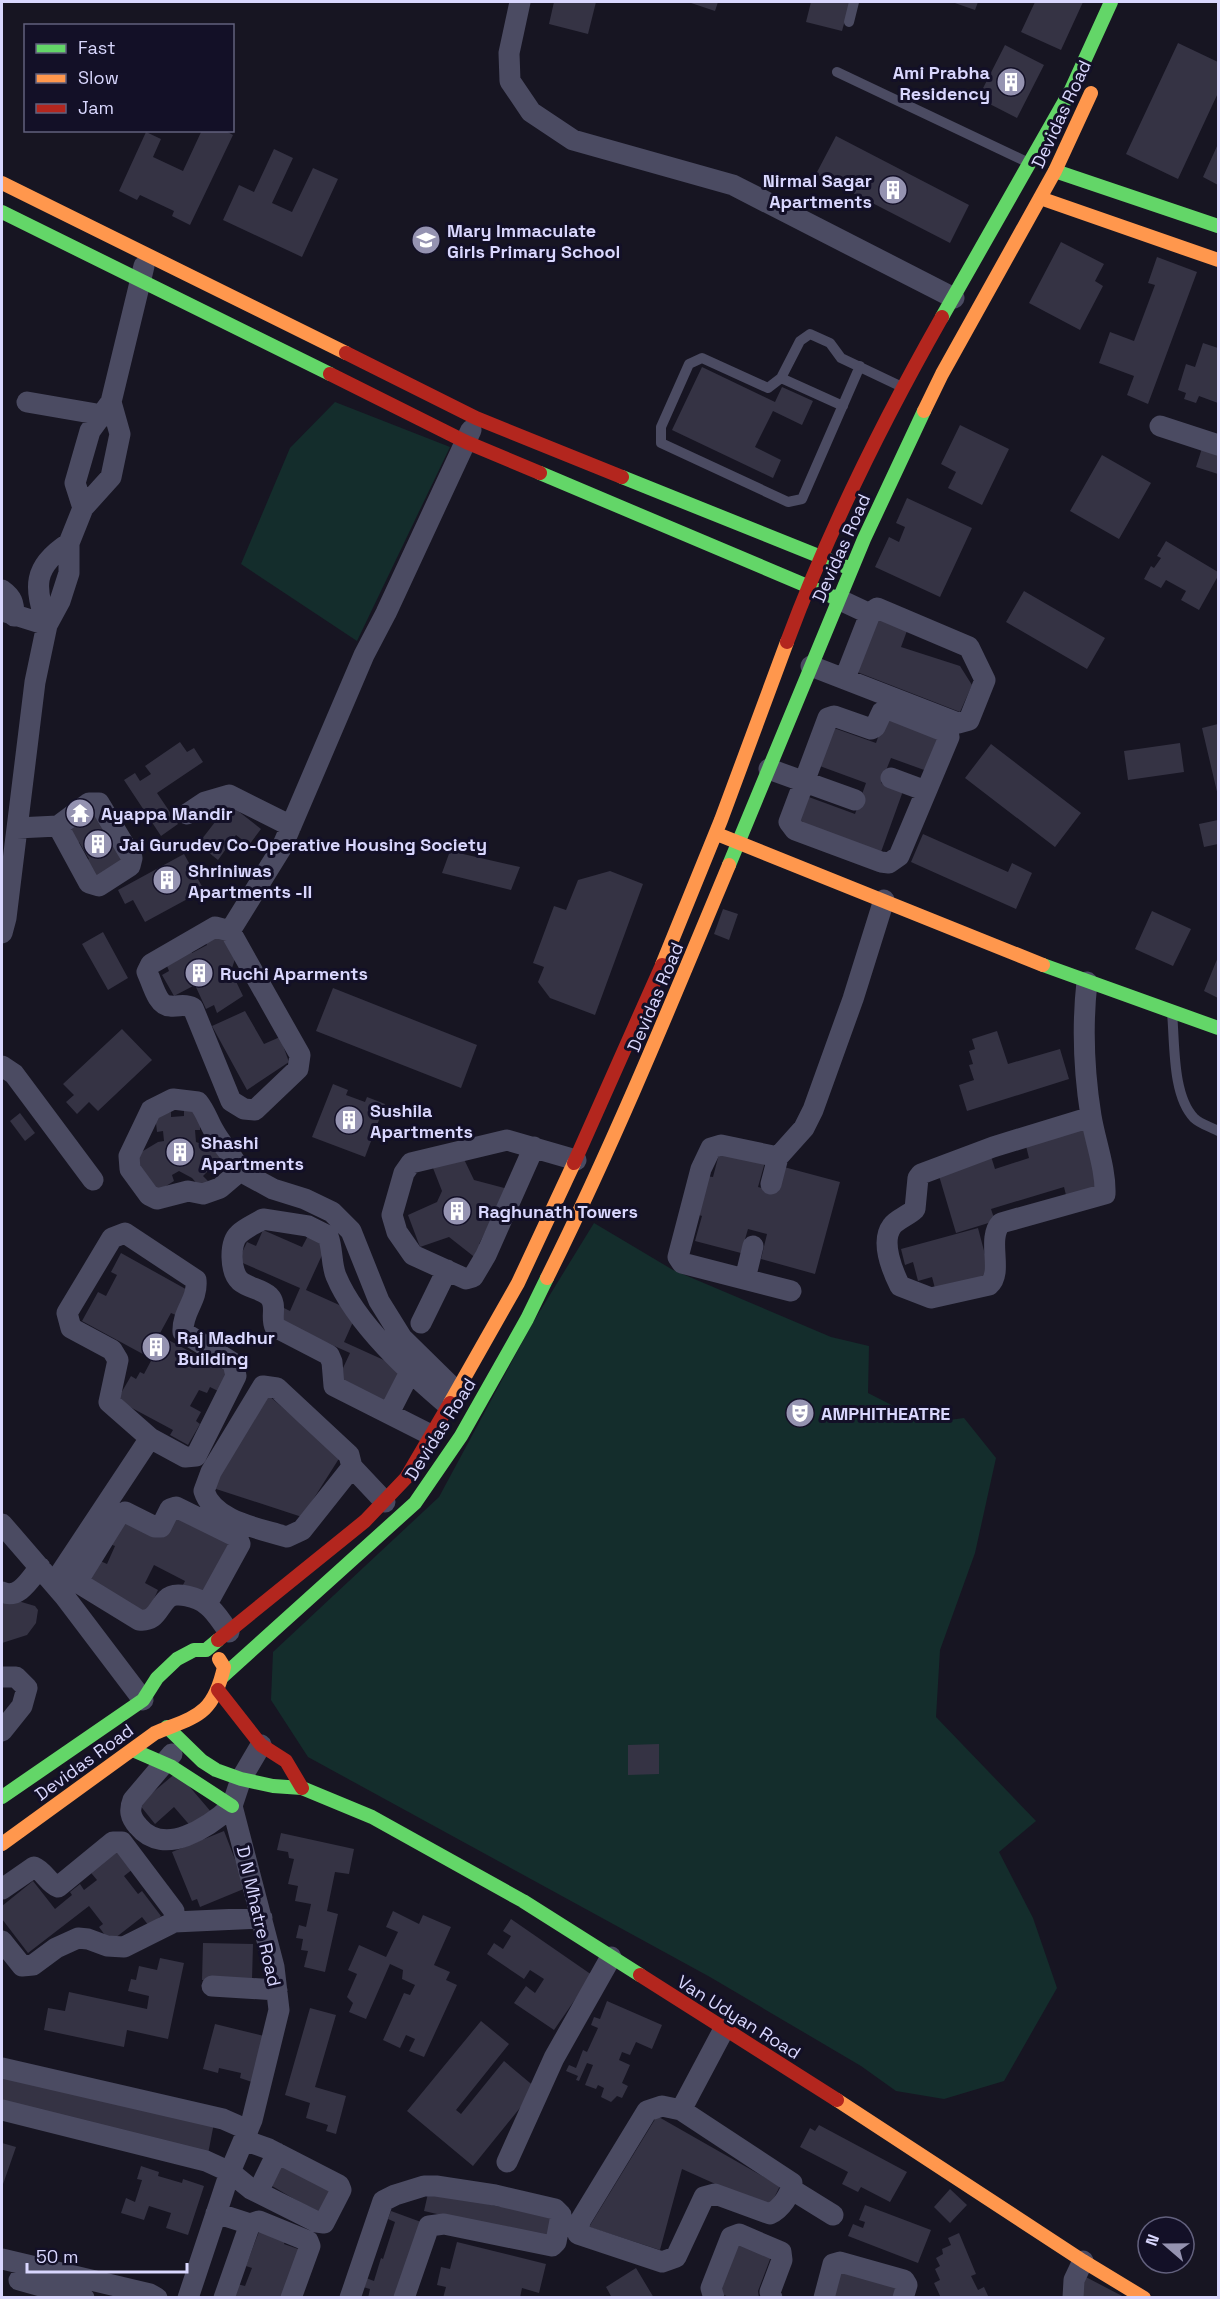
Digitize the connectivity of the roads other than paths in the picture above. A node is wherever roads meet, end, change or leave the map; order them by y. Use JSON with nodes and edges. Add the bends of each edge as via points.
{"nodes":[{"id":1,"x":520,"y":2,"type":"edge"},
{"id":2,"x":854,"y":2,"type":"edge"},
{"id":3,"x":1111,"y":2,"type":"edge"},
{"id":4,"x":849,"y":22,"type":"dead end"},
{"id":5,"x":837,"y":72,"type":"dead end"},
{"id":6,"x":1099,"y":75,"type":"dead end"},
{"id":7,"x":1030,"y":164,"type":"junction"},
{"id":8,"x":1055,"y":171,"type":"junction"},
{"id":9,"x":2,"y":183,"type":"edge"},
{"id":10,"x":1040,"y":198,"type":"junction"},
{"id":11,"x":2,"y":213,"type":"edge"},
{"id":12,"x":1218,"y":226,"type":"edge"},
{"id":13,"x":148,"y":255,"type":"junction"},
{"id":14,"x":1218,"y":260,"type":"edge"},
{"id":15,"x":140,"y":279,"type":"junction"},
{"id":16,"x":954,"y":298,"type":"junction"},
{"id":17,"x":299,"y":330,"type":"junction"},
{"id":18,"x":289,"y":354,"type":"junction"},
{"id":19,"x":860,"y":366,"type":"junction"},
{"id":20,"x":781,"y":378,"type":"junction"},
{"id":21,"x":902,"y":387,"type":"junction"},
{"id":22,"x":27,"y":402,"type":"dead end"},
{"id":23,"x":843,"y":406,"type":"junction"},
{"id":24,"x":109,"y":412,"type":"junction"},
{"id":25,"x":476,"y":418,"type":"junction"},
{"id":26,"x":1161,"y":426,"type":"dead end"},
{"id":27,"x":466,"y":442,"type":"junction"},
{"id":28,"x":1218,"y":445,"type":"edge"},
{"id":29,"x":83,"y":508,"type":"junction"},
{"id":30,"x":821,"y":556,"type":"junction"},
{"id":31,"x":851,"y":569,"type":"junction"},
{"id":32,"x":808,"y":586,"type":"junction"},
{"id":33,"x":2,"y":590,"type":"edge"},
{"id":34,"x":838,"y":599,"type":"junction"},
{"id":35,"x":8,"y":614,"type":"edge"},
{"id":36,"x":870,"y":614,"type":"junction"},
{"id":37,"x":47,"y":625,"type":"junction"},
{"id":38,"x":811,"y":666,"type":"junction"},
{"id":39,"x":845,"y":678,"type":"junction"},
{"id":40,"x":769,"y":769,"type":"junction"},
{"id":41,"x":891,"y":778,"type":"dead end"},
{"id":42,"x":804,"y":782,"type":"junction"},
{"id":43,"x":926,"y":791,"type":"junction"},
{"id":44,"x":855,"y":800,"type":"dead end"},
{"id":45,"x":187,"y":814,"type":"dead end"},
{"id":46,"x":58,"y":826,"type":"dead end"},
{"id":47,"x":291,"y":826,"type":"junction"},
{"id":48,"x":17,"y":828,"type":"junction"},
{"id":49,"x":715,"y":833,"type":"junction"},
{"id":50,"x":739,"y":841,"type":"junction"},
{"id":51,"x":884,"y":900,"type":"junction"},
{"id":52,"x":230,"y":932,"type":"junction"},
{"id":53,"x":2,"y":933,"type":"edge"},
{"id":54,"x":1087,"y":982,"type":"junction"},
{"id":55,"x":1172,"y":1010,"type":"junction"},
{"id":56,"x":1218,"y":1028,"type":"edge"},
{"id":57,"x":2,"y":1066,"type":"edge"},
{"id":58,"x":1091,"y":1117,"type":"junction"},
{"id":59,"x":1218,"y":1131,"type":"edge"},
{"id":60,"x":534,"y":1147,"type":"junction"},
{"id":61,"x":778,"y":1157,"type":"junction"},
{"id":62,"x":576,"y":1160,"type":"junction"},
{"id":63,"x":240,"y":1171,"type":"junction"},
{"id":64,"x":93,"y":1180,"type":"dead end"},
{"id":65,"x":771,"y":1184,"type":"dead end"},
{"id":66,"x":753,"y":1246,"type":"dead end"},
{"id":67,"x":447,"y":1270,"type":"junction"},
{"id":68,"x":745,"y":1279,"type":"junction"},
{"id":69,"x":791,"y":1291,"type":"dead end"},
{"id":70,"x":421,"y":1323,"type":"dead end"},
{"id":71,"x":410,"y":1372,"type":"junction"},
{"id":72,"x":453,"y":1399,"type":"junction"},
{"id":73,"x":389,"y":1413,"type":"junction"},
{"id":74,"x":431,"y":1435,"type":"junction"},
{"id":75,"x":150,"y":1438,"type":"junction"},
{"id":76,"x":352,"y":1467,"type":"junction"},
{"id":77,"x":385,"y":1502,"type":"junction"},
{"id":78,"x":308,"y":1522,"type":"junction"},
{"id":79,"x":2,"y":1524,"type":"edge"},
{"id":80,"x":338,"y":1544,"type":"junction"},
{"id":81,"x":40,"y":1567,"type":"junction"},
{"id":82,"x":65,"y":1587,"type":"junction"},
{"id":83,"x":2,"y":1592,"type":"edge"},
{"id":84,"x":207,"y":1604,"type":"junction"},
{"id":85,"x":229,"y":1632,"type":"junction"},
{"id":86,"x":206,"y":1650,"type":"junction"},
{"id":87,"x":2,"y":1677,"type":"edge"},
{"id":88,"x":220,"y":1683,"type":"junction"},
{"id":89,"x":149,"y":1711,"type":"junction"},
{"id":90,"x":167,"y":1727,"type":"junction"},
{"id":91,"x":2,"y":1731,"type":"edge"},
{"id":92,"x":182,"y":1742,"type":"junction"},
{"id":93,"x":261,"y":1745,"type":"junction"},
{"id":94,"x":133,"y":1749,"type":"junction"},
{"id":95,"x":165,"y":1762,"type":"junction"},
{"id":96,"x":241,"y":1779,"type":"junction"},
{"id":97,"x":302,"y":1788,"type":"junction"},
{"id":98,"x":2,"y":1797,"type":"edge"},
{"id":99,"x":232,"y":1806,"type":"junction"},
{"id":100,"x":2,"y":1844,"type":"edge"},
{"id":101,"x":2,"y":1889,"type":"edge"},
{"id":102,"x":262,"y":1918,"type":"junction"},
{"id":103,"x":174,"y":1922,"type":"junction"},
{"id":104,"x":2,"y":1941,"type":"edge"},
{"id":105,"x":611,"y":1957,"type":"junction"},
{"id":106,"x":213,"y":1986,"type":"dead end"},
{"id":107,"x":277,"y":1990,"type":"junction"},
{"id":108,"x":724,"y":2029,"type":"junction"},
{"id":109,"x":2,"y":2068,"type":"edge"},
{"id":110,"x":2,"y":2110,"type":"edge"},
{"id":111,"x":681,"y":2110,"type":"junction"},
{"id":112,"x":246,"y":2135,"type":"junction"},
{"id":113,"x":277,"y":2153,"type":"junction"},
{"id":114,"x":507,"y":2162,"type":"dead end"},
{"id":115,"x":230,"y":2172,"type":"junction"},
{"id":116,"x":792,"y":2189,"type":"junction"},
{"id":117,"x":258,"y":2192,"type":"junction"},
{"id":118,"x":216,"y":2213,"type":"junction"},
{"id":119,"x":833,"y":2215,"type":"dead end"},
{"id":120,"x":250,"y":2224,"type":"junction"},
{"id":121,"x":204,"y":2250,"type":"junction"},
{"id":122,"x":2,"y":2259,"type":"edge"},
{"id":123,"x":237,"y":2261,"type":"junction"},
{"id":124,"x":1083,"y":2261,"type":"junction"},
{"id":125,"x":19,"y":2280,"type":"edge"},
{"id":126,"x":103,"y":2290,"type":"edge"},
{"id":127,"x":189,"y":2292,"type":"edge"},
{"id":128,"x":84,"y":2298,"type":"edge"},
{"id":129,"x":157,"y":2298,"type":"edge"},
{"id":130,"x":222,"y":2298,"type":"edge"},
{"id":131,"x":291,"y":2298,"type":"edge"},
{"id":132,"x":350,"y":2298,"type":"edge"},
{"id":133,"x":405,"y":2298,"type":"edge"},
{"id":134,"x":714,"y":2298,"type":"edge"},
{"id":135,"x":772,"y":2298,"type":"edge"},
{"id":136,"x":824,"y":2298,"type":"edge"},
{"id":137,"x":903,"y":2298,"type":"edge"},
{"id":138,"x":1072,"y":2298,"type":"edge"},
{"id":139,"x":1144,"y":2298,"type":"edge"}],
"edges":[{"from":1,"to":16,"type":"street","via":[[509,53],[510,81],[531,112],[573,140],[734,185]]},
{"from":2,"to":4,"type":"lane"},
{"from":3,"to":7,"type":"main road","name":"Devidas Road","via":[[1071,90]]},
{"from":5,"to":7,"type":"lane"},
{"from":6,"to":8,"type":"main road","name":"Devidas Road"},
{"from":7,"to":16,"type":"main road","name":"Devidas Road"},
{"from":8,"to":10,"type":"main road","name":"Devidas Road"},
{"from":8,"to":12,"type":"main road"},
{"from":9,"to":13,"type":"main road"},
{"from":10,"to":14,"type":"main road"},
{"from":10,"to":31,"type":"main road","name":"Devidas Road","via":[[942,374]]},
{"from":11,"to":15,"type":"main road"},
{"from":13,"to":15,"type":"street"},
{"from":13,"to":17,"type":"main road"},
{"from":15,"to":18,"type":"main road"},
{"from":15,"to":24,"type":"street"},
{"from":16,"to":21,"type":"main road","name":"Devidas Road"},
{"from":17,"to":18,"type":"main road"},
{"from":17,"to":25,"type":"main road"},
{"from":18,"to":27,"type":"main road"},
{"from":19,"to":20,"type":"lane","via":[[841,358],[830,343],[810,334],[800,341]]},
{"from":19,"to":21,"type":"lane"},
{"from":19,"to":23,"type":"lane"},
{"from":20,"to":23,"type":"lane"},
{"from":20,"to":23,"type":"lane","via":[[768,388],[702,358],[689,364],[661,427],[661,443],[788,502],[802,499]]},
{"from":21,"to":30,"type":"main road","name":"Devidas Road"},
{"from":22,"to":24,"type":"street"},
{"from":24,"to":29,"type":"street","via":[[90,431],[75,483]]},
{"from":24,"to":29,"type":"street","via":[[120,434],[111,477]]},
{"from":25,"to":27,"type":"street"},
{"from":25,"to":30,"type":"main road"},
{"from":26,"to":28,"type":"street"},
{"from":27,"to":32,"type":"main road"},
{"from":27,"to":47,"type":"street","via":[[364,655]]},
{"from":29,"to":37,"type":"street","via":[[69,543],[69,573]]},
{"from":30,"to":31,"type":"main road"},
{"from":30,"to":32,"type":"main road","name":"Devidas Road"},
{"from":31,"to":34,"type":"main road","name":"Devidas Road"},
{"from":32,"to":34,"type":"main road"},
{"from":32,"to":49,"type":"main road","name":"Devidas Road"},
{"from":33,"to":35,"type":"street","via":[[14,606]]},
{"from":34,"to":36,"type":"street"},
{"from":34,"to":38,"type":"main road","name":"Devidas Road"},
{"from":35,"to":37,"type":"street"},
{"from":36,"to":39,"type":"street"},
{"from":36,"to":39,"type":"street","via":[[877,608],[969,647],[986,680],[969,720],[958,723]]},
{"from":37,"to":48,"type":"street","via":[[35,682]]},
{"from":38,"to":39,"type":"street"},
{"from":38,"to":40,"type":"main road","name":"Devidas Road"},
{"from":40,"to":42,"type":"street"},
{"from":40,"to":50,"type":"main road","name":"Devidas Road"},
{"from":41,"to":43,"type":"street"},
{"from":42,"to":43,"type":"street","via":[[789,822],[795,830],[890,863],[899,856]]},
{"from":42,"to":43,"type":"street","via":[[828,718],[834,716],[871,729],[888,709],[950,737]]},
{"from":42,"to":44,"type":"street"},
{"from":45,"to":47,"type":"street","via":[[205,802],[229,795]]},
{"from":46,"to":48,"type":"street"},
{"from":47,"to":52,"type":"street"},
{"from":48,"to":53,"type":"street"},
{"from":49,"to":50,"type":"main road"},
{"from":49,"to":62,"type":"main road","name":"Devidas Road"},
{"from":50,"to":51,"type":"main road"},
{"from":50,"to":88,"type":"main road","name":"Devidas Road","via":[[587,1198],[527,1319],[461,1436],[415,1503]]},
{"from":51,"to":54,"type":"main road"},
{"from":51,"to":61,"type":"street","via":[[813,1110],[804,1128]]},
{"from":52,"to":52,"type":"street","via":[[215,927],[151,964],[147,972],[161,1003],[194,1008],[231,1101],[255,1110],[298,1069],[300,1055]]},
{"from":54,"to":55,"type":"main road"},
{"from":54,"to":58,"type":"street","via":[[1084,1065]]},
{"from":55,"to":56,"type":"main road"},
{"from":55,"to":59,"type":"lane","via":[[1184,1105],[1195,1120]]},
{"from":57,"to":64,"type":"street","via":[[14,1074]]},
{"from":58,"to":58,"type":"street","via":[[1106,1194],[1001,1223],[995,1232],[994,1277],[988,1285],[931,1298],[900,1286],[887,1250],[889,1233],[892,1226],[915,1209],[919,1176],[993,1147]]},
{"from":60,"to":62,"type":"street"},
{"from":60,"to":67,"type":"street","via":[[473,1277],[466,1279]]},
{"from":60,"to":67,"type":"street","via":[[507,1140],[411,1163],[404,1173],[392,1215],[397,1232],[413,1255]]},
{"from":61,"to":65,"type":"street"},
{"from":61,"to":68,"type":"street","via":[[721,1144],[711,1148],[701,1169],[678,1257],[682,1263]]},
{"from":62,"to":72,"type":"main road","name":"Devidas Road","via":[[518,1283]]},
{"from":63,"to":63,"type":"street","via":[[198,1102],[173,1099],[151,1110],[129,1156],[130,1169],[149,1195],[158,1199],[188,1191],[203,1194],[220,1188]]},
{"from":63,"to":72,"type":"street","via":[[273,1189],[332,1212],[351,1231],[379,1301],[402,1338]]},
{"from":66,"to":68,"type":"street"},
{"from":67,"to":70,"type":"street"},
{"from":68,"to":69,"type":"street"},
{"from":71,"to":72,"type":"street"},
{"from":71,"to":73,"type":"street"},
{"from":71,"to":73,"type":"street","via":[[342,1287],[335,1274],[328,1236],[308,1226],[263,1219],[237,1234],[232,1249],[234,1270],[240,1281],[269,1296],[274,1305],[275,1327],[329,1355],[334,1386]]},
{"from":72,"to":74,"type":"main road","name":"Devidas Road"},
{"from":73,"to":74,"type":"street"},
{"from":74,"to":77,"type":"main road","name":"Devidas Road","via":[[406,1478]]},
{"from":75,"to":75,"type":"street","via":[[185,1457],[196,1456],[236,1376],[233,1363],[183,1332],[183,1321],[197,1292],[196,1280],[125,1233],[111,1238],[67,1313],[71,1328],[112,1350],[118,1360],[109,1402]]},
{"from":75,"to":82,"type":"street"},
{"from":76,"to":77,"type":"street"},
{"from":76,"to":78,"type":"street"},
{"from":76,"to":78,"type":"street","via":[[349,1455],[277,1388],[264,1386],[211,1472],[204,1491],[207,1502],[231,1518],[287,1537],[302,1530]]},
{"from":77,"to":80,"type":"main road","name":"Devidas Road"},
{"from":78,"to":80,"type":"street"},
{"from":79,"to":81,"type":"street"},
{"from":80,"to":85,"type":"main road","name":"Devidas Road"},
{"from":81,"to":82,"type":"street"},
{"from":81,"to":83,"type":"street","via":[[18,1593]]},
{"from":82,"to":84,"type":"street","via":[[146,1621],[154,1617],[169,1596],[177,1594]]},
{"from":82,"to":84,"type":"street","via":[[118,1516],[125,1512],[161,1527],[170,1509],[176,1507],[237,1537],[240,1544]]},
{"from":82,"to":89,"type":"street"},
{"from":84,"to":85,"type":"street"},
{"from":85,"to":86,"type":"main road","name":"Devidas Road"},
{"from":86,"to":88,"type":"main road","via":[[217,1655],[224,1667]]},
{"from":86,"to":89,"type":"main road","name":"Devidas Road","via":[[192,1650],[152,1683]]},
{"from":87,"to":91,"type":"street","via":[[16,1677],[27,1688],[22,1706]]},
{"from":88,"to":90,"type":"main road","name":"Devidas Road","via":[[214,1700],[202,1712],[183,1724]]},
{"from":88,"to":93,"type":"main road"},
{"from":89,"to":90,"type":"main road"},
{"from":89,"to":98,"type":"main road","name":"Devidas Road"},
{"from":90,"to":92,"type":"main road","name":"Van Udyan Road"},
{"from":90,"to":94,"type":"main road","name":"Devidas Road"},
{"from":92,"to":95,"type":"street"},
{"from":92,"to":96,"type":"main road","name":"Van Udyan Road","via":[[216,1770]]},
{"from":93,"to":96,"type":"street"},
{"from":93,"to":97,"type":"main road","via":[[286,1761]]},
{"from":94,"to":95,"type":"main road"},
{"from":94,"to":100,"type":"main road","name":"Devidas Road"},
{"from":95,"to":99,"type":"main road","via":[[195,1778]]},
{"from":95,"to":99,"type":"street","via":[[130,1808],[132,1819],[144,1833],[160,1840],[189,1837]]},
{"from":96,"to":97,"type":"main road","name":"Van Udyan Road"},
{"from":96,"to":99,"type":"street"},
{"from":97,"to":105,"type":"main road","name":"Van Udyan Road","via":[[372,1817],[523,1901]]},
{"from":99,"to":102,"type":"street","name":"D N Mhatre Road"},
{"from":101,"to":103,"type":"street","via":[[34,1868],[58,1887],[113,1842],[122,1842],[174,1911]]},
{"from":102,"to":103,"type":"street"},
{"from":102,"to":107,"type":"street","name":"D N Mhatre Road"},
{"from":103,"to":104,"type":"street","via":[[124,1947],[78,1938],[33,1965],[22,1966]]},
{"from":105,"to":108,"type":"main road","name":"Van Udyan Road"},
{"from":105,"to":114,"type":"street","via":[[554,2058]]},
{"from":106,"to":107,"type":"street"},
{"from":107,"to":112,"type":"street","name":"D N Mhatre Road","via":[[279,2010]]},
{"from":108,"to":111,"type":"street"},
{"from":108,"to":124,"type":"main road","name":"Van Udyan Road"},
{"from":109,"to":112,"type":"street","via":[[223,2119]]},
{"from":110,"to":115,"type":"street","via":[[206,2161]]},
{"from":111,"to":116,"type":"street","via":[[792,2182]]},
{"from":111,"to":116,"type":"street","via":[[662,2106],[647,2111],[580,2221],[578,2234],[662,2262],[676,2257],[704,2197],[715,2194],[770,2214],[777,2211]]},
{"from":112,"to":113,"type":"street"},
{"from":112,"to":115,"type":"street","name":"D N Mhatre Road"},
{"from":113,"to":117,"type":"street"},
{"from":113,"to":117,"type":"street","via":[[339,2185],[341,2190],[324,2223]]},
{"from":115,"to":117,"type":"street"},
{"from":115,"to":118,"type":"street","name":"D N Mhatre Road"},
{"from":116,"to":119,"type":"street"},
{"from":118,"to":120,"type":"street"},
{"from":118,"to":121,"type":"street","name":"D N Mhatre Road"},
{"from":120,"to":123,"type":"street"},
{"from":120,"to":131,"type":"street","via":[[259,2221],[308,2241],[310,2246]]},
{"from":121,"to":123,"type":"street"},
{"from":121,"to":127,"type":"street","name":"D N Mhatre Road"},
{"from":122,"to":125,"type":"street"},
{"from":123,"to":130,"type":"street"},
{"from":124,"to":138,"type":"street","via":[[1074,2280]]},
{"from":124,"to":139,"type":"main road","name":"Van Udyan Road"},
{"from":125,"to":126,"type":"street"},
{"from":125,"to":128,"type":"street"},
{"from":126,"to":129,"type":"street"},
{"from":127,"to":130,"type":"street"},
{"from":132,"to":133,"type":"street","via":[[383,2201],[395,2194],[436,2186],[495,2195],[555,2209],[561,2215],[552,2246],[444,2224],[429,2226]]},
{"from":134,"to":135,"type":"street","via":[[711,2288],[731,2236],[739,2234],[781,2252],[770,2292]]},
{"from":136,"to":137,"type":"street","via":[[833,2264],[840,2262],[904,2280],[907,2285]]}]}
